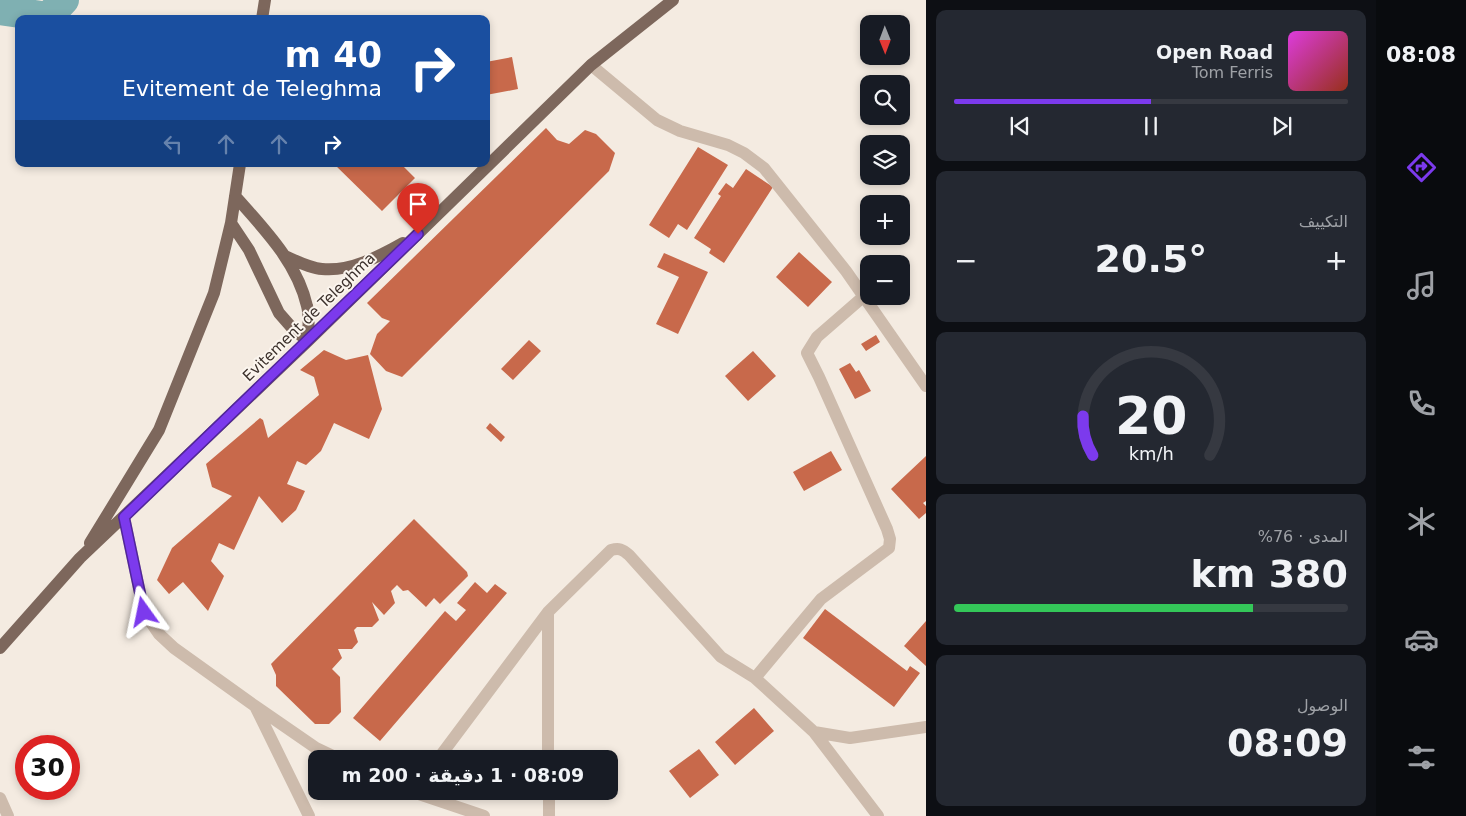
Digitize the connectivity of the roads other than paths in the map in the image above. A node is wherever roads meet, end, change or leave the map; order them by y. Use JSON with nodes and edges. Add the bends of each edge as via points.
{"nodes":[{"id":1,"x":265,"y":0,"type":"edge"},
{"id":2,"x":672,"y":0,"type":"edge"},
{"id":3,"x":263,"y":15,"type":"edge"},
{"id":4,"x":590,"y":65,"type":"junction"},
{"id":5,"x":490,"y":163,"type":"edge"},
{"id":6,"x":240,"y":167,"type":"edge"},
{"id":7,"x":486,"y":167,"type":"edge"},
{"id":8,"x":235,"y":196,"type":"junction"},
{"id":9,"x":231,"y":223,"type":"junction"},
{"id":10,"x":418,"y":234,"type":"junction"},
{"id":11,"x":285,"y":256,"type":"junction"},
{"id":12,"x":860,"y":292,"type":"edge"},
{"id":13,"x":860,"y":299,"type":"edge"},
{"id":14,"x":869,"y":305,"type":"edge"},
{"id":15,"x":308,"y":341,"type":"junction"},
{"id":16,"x":926,"y":386,"type":"edge"},
{"id":17,"x":124,"y":517,"type":"junction"},
{"id":18,"x":80,"y":558,"type":"junction"},
{"id":19,"x":548,"y":612,"type":"junction"},
{"id":20,"x":0,"y":648,"type":"edge"},
{"id":21,"x":755,"y":678,"type":"junction"},
{"id":22,"x":255,"y":706,"type":"junction"},
{"id":23,"x":926,"y":727,"type":"edge"},
{"id":24,"x":814,"y":732,"type":"junction"},
{"id":25,"x":320,"y":750,"type":"edge"},
{"id":26,"x":445,"y":750,"type":"edge"},
{"id":27,"x":548,"y":750,"type":"edge"},
{"id":28,"x":0,"y":798,"type":"edge"},
{"id":29,"x":436,"y":800,"type":"edge"},
{"id":30,"x":548,"y":800,"type":"edge"},
{"id":31,"x":8,"y":816,"type":"edge"},
{"id":32,"x":308,"y":816,"type":"edge"},
{"id":33,"x":484,"y":816,"type":"edge"},
{"id":34,"x":548,"y":816,"type":"edge"},
{"id":35,"x":878,"y":816,"type":"edge"}],
"edges":[{"from":1,"to":3,"type":"main road"},
{"from":2,"to":4,"type":"main road","name":"Evitement de Teleghma"},
{"from":4,"to":5,"type":"main road","name":"Evitement de Teleghma"},
{"from":4,"to":12,"type":"street","via":[[656,120],[680,131],[728,145],[764,168]]},
{"from":6,"to":8,"type":"main road"},
{"from":7,"to":10,"type":"main road","name":"Evitement de Teleghma"},
{"from":8,"to":9,"type":"main road"},
{"from":8,"to":11,"type":"main road"},
{"from":9,"to":15,"type":"main road","via":[[249,250],[279,314]]},
{"from":9,"to":18,"type":"main road","via":[[214,293],[159,430]]},
{"from":10,"to":11,"type":"main road","via":[[367,262],[348,267],[322,269]]},
{"from":10,"to":15,"type":"main road","name":"Evitement de Teleghma"},
{"from":11,"to":15,"type":"main road","via":[[308,307]]},
{"from":13,"to":21,"type":"street","via":[[817,336],[807,353],[887,529],[889,548],[821,599]]},
{"from":14,"to":16,"type":"street"},
{"from":15,"to":17,"type":"main road","name":"Evitement de Teleghma"},
{"from":17,"to":18,"type":"main road","name":"Evitement de Teleghma"},
{"from":17,"to":22,"type":"street","via":[[144,612],[159,634]]},
{"from":18,"to":20,"type":"main road","name":"Evitement de Teleghma"},
{"from":19,"to":21,"type":"street","via":[[611,550],[622,549],[721,658]]},
{"from":19,"to":26,"type":"street"},
{"from":19,"to":27,"type":"street"},
{"from":21,"to":24,"type":"street"},
{"from":22,"to":25,"type":"street"},
{"from":22,"to":32,"type":"street"},
{"from":23,"to":24,"type":"street","via":[[850,738]]},
{"from":24,"to":35,"type":"street"},
{"from":28,"to":31,"type":"street"},
{"from":29,"to":33,"type":"street"},
{"from":30,"to":34,"type":"street"}]}
